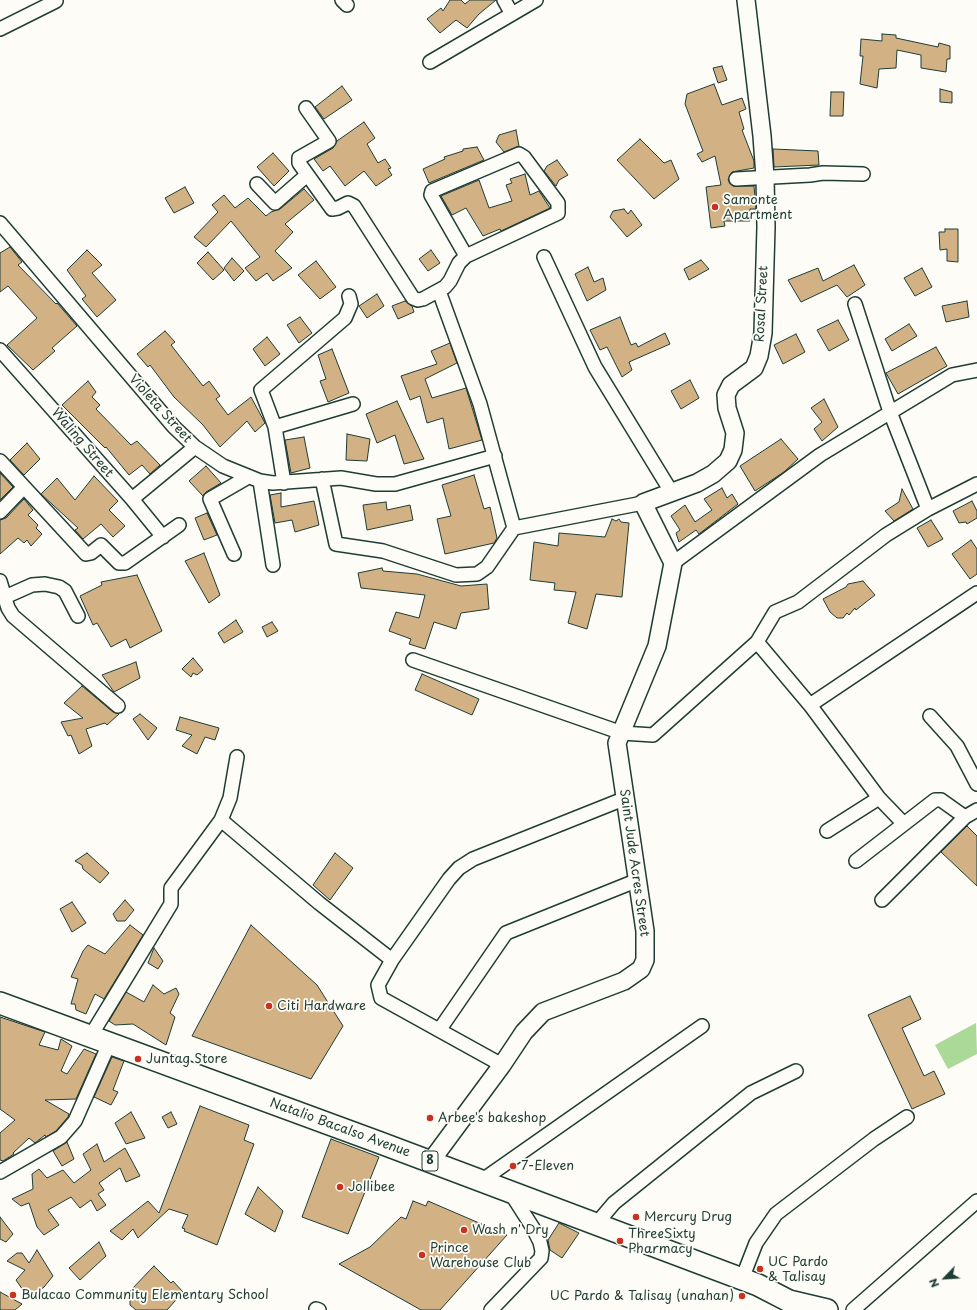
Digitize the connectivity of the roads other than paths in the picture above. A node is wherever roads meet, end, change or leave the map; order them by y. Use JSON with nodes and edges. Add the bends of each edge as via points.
{"nodes":[{"id":1,"x":504,"y":0,"type":"edge"},
{"id":2,"x":536,"y":0,"type":"edge"},
{"id":3,"x":746,"y":0,"type":"edge"},
{"id":4,"x":56,"y":2,"type":"dead end"},
{"id":5,"x":512,"y":14,"type":"junction"},
{"id":6,"x":0,"y":29,"type":"edge"},
{"id":7,"x":430,"y":62,"type":"dead end"},
{"id":8,"x":306,"y":108,"type":"dead end"},
{"id":9,"x":863,"y":174,"type":"dead end"},
{"id":10,"x":306,"y":175,"type":"junction"},
{"id":11,"x":765,"y":177,"type":"junction"},
{"id":12,"x":736,"y":179,"type":"dead end"},
{"id":13,"x":257,"y":184,"type":"dead end"},
{"id":14,"x":0,"y":223,"type":"edge"},
{"id":15,"x":466,"y":256,"type":"junction"},
{"id":16,"x":544,"y":258,"type":"dead end"},
{"id":17,"x":439,"y":291,"type":"junction"},
{"id":18,"x":349,"y":296,"type":"dead end"},
{"id":19,"x":855,"y":304,"type":"dead end"},
{"id":20,"x":0,"y":350,"type":"edge"},
{"id":21,"x":977,"y":370,"type":"edge"},
{"id":22,"x":353,"y":404,"type":"dead end"},
{"id":23,"x":890,"y":412,"type":"junction"},
{"id":24,"x":275,"y":427,"type":"junction"},
{"id":25,"x":195,"y":446,"type":"junction"},
{"id":26,"x":495,"y":456,"type":"junction"},
{"id":27,"x":0,"y":461,"type":"edge"},
{"id":28,"x":254,"y":479,"type":"junction"},
{"id":29,"x":322,"y":479,"type":"junction"},
{"id":30,"x":284,"y":483,"type":"junction"},
{"id":31,"x":977,"y":484,"type":"edge"},
{"id":32,"x":23,"y":488,"type":"junction"},
{"id":33,"x":672,"y":493,"type":"junction"},
{"id":34,"x":132,"y":499,"type":"junction"},
{"id":35,"x":643,"y":503,"type":"junction"},
{"id":36,"x":928,"y":509,"type":"junction"},
{"id":37,"x":0,"y":512,"type":"edge"},
{"id":38,"x":179,"y":525,"type":"dead end"},
{"id":39,"x":514,"y":528,"type":"junction"},
{"id":40,"x":163,"y":537,"type":"junction"},
{"id":41,"x":234,"y":554,"type":"dead end"},
{"id":42,"x":673,"y":563,"type":"junction"},
{"id":43,"x":273,"y":565,"type":"dead end"},
{"id":44,"x":0,"y":581,"type":"edge"},
{"id":45,"x":977,"y":593,"type":"edge"},
{"id":46,"x":5,"y":597,"type":"junction"},
{"id":47,"x":78,"y":616,"type":"dead end"},
{"id":48,"x":758,"y":642,"type":"junction"},
{"id":49,"x":413,"y":660,"type":"dead end"},
{"id":50,"x":810,"y":705,"type":"junction"},
{"id":51,"x":118,"y":706,"type":"dead end"},
{"id":52,"x":930,"y":716,"type":"dead end"},
{"id":53,"x":622,"y":733,"type":"junction"},
{"id":54,"x":237,"y":757,"type":"dead end"},
{"id":55,"x":977,"y":784,"type":"edge"},
{"id":56,"x":626,"y":798,"type":"junction"},
{"id":57,"x":879,"y":798,"type":"junction"},
{"id":58,"x":977,"y":810,"type":"edge"},
{"id":59,"x":965,"y":817,"type":"junction"},
{"id":60,"x":221,"y":820,"type":"junction"},
{"id":61,"x":904,"y":824,"type":"junction"},
{"id":62,"x":827,"y":831,"type":"dead end"},
{"id":63,"x":856,"y":861,"type":"dead end"},
{"id":64,"x":638,"y":880,"type":"junction"},
{"id":65,"x":882,"y":900,"type":"dead end"},
{"id":66,"x":392,"y":960,"type":"junction"},
{"id":67,"x":0,"y":1003,"type":"edge"},
{"id":68,"x":702,"y":1026,"type":"dead end"},
{"id":69,"x":440,"y":1029,"type":"junction"},
{"id":70,"x":100,"y":1041,"type":"junction"},
{"id":71,"x":502,"y":1065,"type":"junction"},
{"id":72,"x":796,"y":1071,"type":"dead end"},
{"id":73,"x":907,"y":1117,"type":"dead end"},
{"id":74,"x":431,"y":1162,"type":"junction"},
{"id":75,"x":0,"y":1172,"type":"edge"},
{"id":76,"x":481,"y":1181,"type":"junction"},
{"id":77,"x":509,"y":1192,"type":"junction"},
{"id":78,"x":977,"y":1201,"type":"edge"},
{"id":79,"x":597,"y":1223,"type":"junction"},
{"id":80,"x":742,"y":1279,"type":"junction"},
{"id":81,"x":795,"y":1306,"type":"edge"},
{"id":82,"x":491,"y":1310,"type":"edge"},
{"id":83,"x":827,"y":1310,"type":"edge"},
{"id":84,"x":853,"y":1310,"type":"edge"}],
"edges":[{"from":1,"to":5,"type":"street"},
{"from":2,"to":5,"type":"street"},
{"from":3,"to":11,"type":"street","name":"Rosal Street"},
{"from":4,"to":6,"type":"street"},
{"from":5,"to":7,"type":"street"},
{"from":8,"to":10,"type":"street","via":[[329,141],[299,158]]},
{"from":9,"to":11,"type":"street","via":[[823,173],[810,176]]},
{"from":10,"to":13,"type":"street","via":[[275,203]]},
{"from":10,"to":17,"type":"street","via":[[332,209],[348,203],[354,206],[413,298],[423,299]]},
{"from":11,"to":12,"type":"street"},
{"from":11,"to":33,"type":"street","name":"Rosal Street","via":[[763,333],[754,368],[731,385],[726,395],[735,434],[733,450],[728,461],[713,474]]},
{"from":14,"to":25,"type":"street","name":"Violeta Street","via":[[156,406]]},
{"from":15,"to":15,"type":"street","via":[[558,214],[558,203],[522,155],[519,154],[432,190],[431,195]]},
{"from":15,"to":17,"type":"street","via":[[459,263],[450,281]]},
{"from":16,"to":33,"type":"street","via":[[595,367]]},
{"from":17,"to":26,"type":"street","via":[[480,404]]},
{"from":18,"to":24,"type":"street","via":[[352,304],[345,318],[261,390]]},
{"from":19,"to":23,"type":"street"},
{"from":20,"to":34,"type":"street","name":"Waling Street"},
{"from":21,"to":23,"type":"street","via":[[952,375]]},
{"from":22,"to":24,"type":"street"},
{"from":23,"to":36,"type":"street"},
{"from":23,"to":42,"type":"street","via":[[820,455]]},
{"from":24,"to":30,"type":"street"},
{"from":25,"to":28,"type":"street","name":"Violeta Street","via":[[223,466]]},
{"from":25,"to":34,"type":"street"},
{"from":26,"to":29,"type":"street","name":"Violeta Street","via":[[395,484],[376,484],[341,478]]},
{"from":26,"to":39,"type":"street"},
{"from":27,"to":32,"type":"street"},
{"from":28,"to":30,"type":"street","name":"Violeta Street"},
{"from":28,"to":41,"type":"street","via":[[210,499]]},
{"from":28,"to":43,"type":"street"},
{"from":29,"to":30,"type":"street","name":"Violeta Street"},
{"from":29,"to":39,"type":"street","via":[[336,544],[383,551],[456,575],[477,574],[487,566]]},
{"from":31,"to":36,"type":"street"},
{"from":32,"to":37,"type":"street"},
{"from":32,"to":40,"type":"street","via":[[86,554],[91,554],[101,545],[119,564],[122,564]]},
{"from":33,"to":35,"type":"street","name":"Rosal Street"},
{"from":34,"to":40,"type":"street","name":"Waling Street"},
{"from":35,"to":39,"type":"street","name":"Rosal Street"},
{"from":35,"to":42,"type":"street"},
{"from":36,"to":48,"type":"street","via":[[886,535],[798,602],[774,612]]},
{"from":38,"to":40,"type":"street"},
{"from":42,"to":53,"type":"street","name":"Saint Jude Acres Street","via":[[657,646]]},
{"from":44,"to":46,"type":"street"},
{"from":45,"to":50,"type":"street"},
{"from":46,"to":47,"type":"street","via":[[32,585],[58,587],[68,596]]},
{"from":46,"to":51,"type":"street","via":[[13,616]]},
{"from":48,"to":50,"type":"street"},
{"from":48,"to":53,"type":"street","via":[[653,734]]},
{"from":49,"to":53,"type":"street"},
{"from":50,"to":57,"type":"street"},
{"from":52,"to":55,"type":"street","via":[[957,746]]},
{"from":53,"to":56,"type":"street","name":"Saint Jude Acres Street","via":[[617,742]]},
{"from":54,"to":60,"type":"street","via":[[230,798]]},
{"from":56,"to":64,"type":"street","name":"Saint Jude Acres Street"},
{"from":56,"to":66,"type":"street","via":[[473,859],[459,868]]},
{"from":57,"to":61,"type":"street"},
{"from":57,"to":62,"type":"street"},
{"from":58,"to":59,"type":"street"},
{"from":59,"to":61,"type":"street","via":[[938,800]]},
{"from":59,"to":65,"type":"street"},
{"from":60,"to":66,"type":"street","via":[[319,903]]},
{"from":60,"to":70,"type":"street","via":[[171,888],[171,904]]},
{"from":61,"to":63,"type":"street"},
{"from":64,"to":69,"type":"street","via":[[506,933]]},
{"from":64,"to":71,"type":"street","name":"Saint Jude Acres Street","via":[[645,931],[645,960],[641,969],[624,981],[543,1012],[524,1032]]},
{"from":66,"to":69,"type":"street","via":[[378,985],[381,998]]},
{"from":67,"to":70,"type":"main road","name":"Natalio Bacalso Avenue","number":"8"},
{"from":68,"to":76,"type":"street"},
{"from":69,"to":71,"type":"street"},
{"from":70,"to":74,"type":"main road","name":"Natalio Bacalso Avenue","number":"8"},
{"from":70,"to":75,"type":"street","via":[[75,1122],[61,1137]]},
{"from":71,"to":74,"type":"street","name":"Saint Jude Acres Street"},
{"from":72,"to":79,"type":"street","via":[[751,1093],[619,1199]]},
{"from":73,"to":80,"type":"street","via":[[776,1214],[756,1243]]},
{"from":74,"to":76,"type":"main road","name":"Natalio Bacalso Avenue","number":"8"},
{"from":76,"to":77,"type":"main road","name":"Natalio Bacalso Avenue","number":"8"},
{"from":77,"to":79,"type":"main road","name":"Natalio Bacalso Avenue","number":"8"},
{"from":77,"to":82,"type":"street","via":[[533,1228],[542,1251],[540,1258]]},
{"from":78,"to":84,"type":"street"},
{"from":79,"to":80,"type":"main road","name":"Natalio Bacalso Avenue","number":"8"},
{"from":80,"to":81,"type":"main road","name":"Natalio Bacalso Avenue","number":"8"},
{"from":81,"to":83,"type":"main road","name":"Natalio Bacalso Avenue","number":"8"}]}
